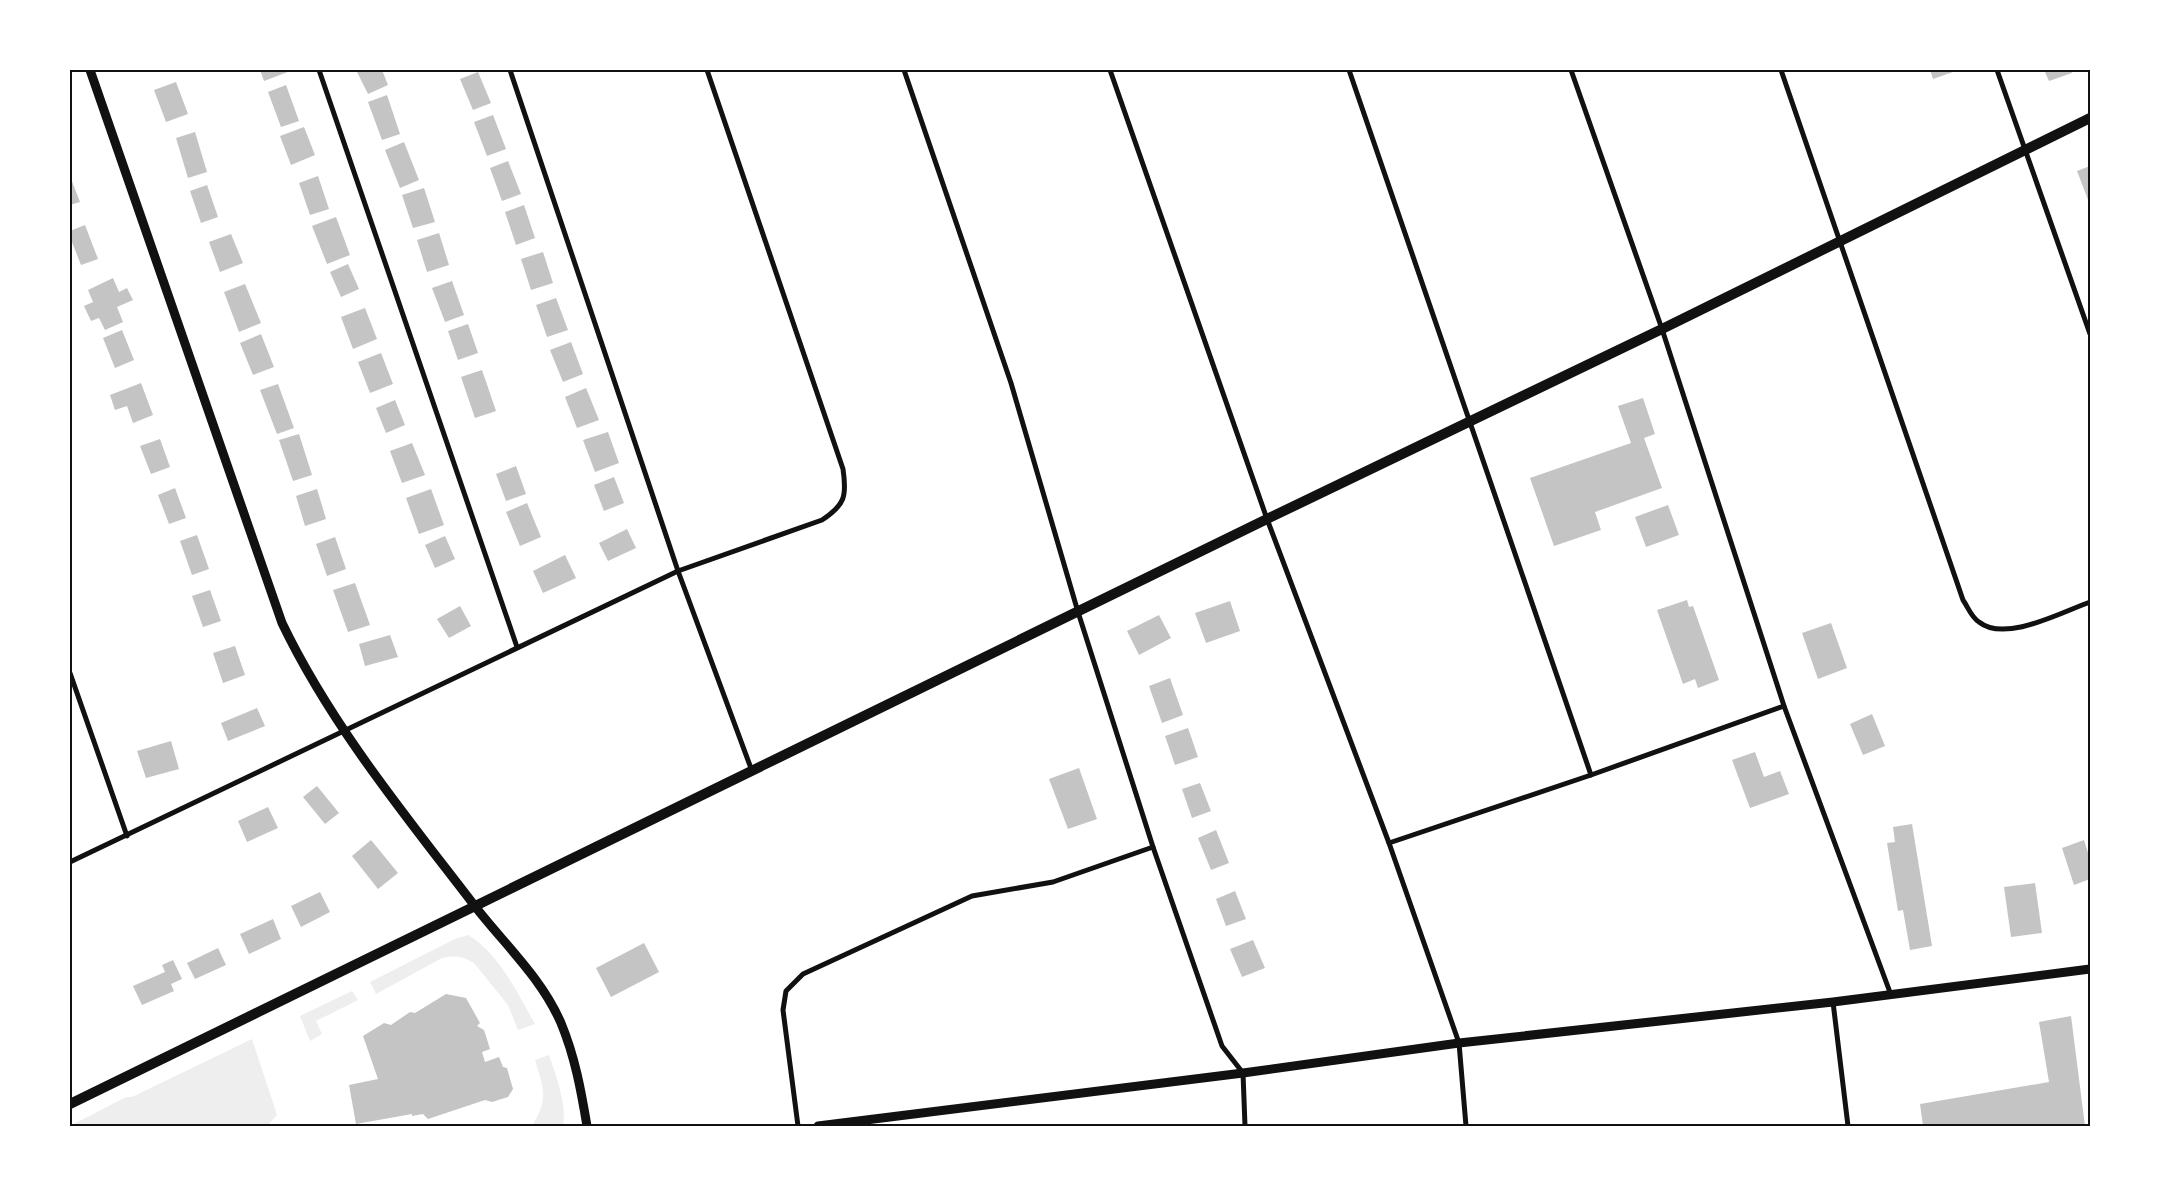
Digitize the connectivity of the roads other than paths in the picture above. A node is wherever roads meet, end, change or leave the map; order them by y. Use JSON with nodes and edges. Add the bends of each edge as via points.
{"nodes":[{"id":1,"x":90,"y":70,"type":"edge"},
{"id":2,"x":319,"y":70,"type":"edge"},
{"id":3,"x":510,"y":70,"type":"edge"},
{"id":4,"x":708,"y":70,"type":"edge"},
{"id":5,"x":904,"y":70,"type":"edge"},
{"id":6,"x":1110,"y":70,"type":"edge"},
{"id":7,"x":1349,"y":70,"type":"edge"},
{"id":8,"x":1571,"y":70,"type":"edge"},
{"id":9,"x":1781,"y":70,"type":"edge"},
{"id":10,"x":1997,"y":70,"type":"edge"},
{"id":11,"x":2090,"y":118,"type":"edge"},
{"id":12,"x":2025,"y":148,"type":"junction"},
{"id":13,"x":1840,"y":240,"type":"junction"},
{"id":14,"x":1662,"y":329,"type":"junction"},
{"id":15,"x":2090,"y":334,"type":"edge"},
{"id":16,"x":1468,"y":421,"type":"junction"},
{"id":17,"x":1267,"y":519,"type":"junction"},
{"id":18,"x":678,"y":570,"type":"junction"},
{"id":19,"x":2090,"y":602,"type":"edge"},
{"id":20,"x":1078,"y":612,"type":"junction"},
{"id":21,"x":517,"y":647,"type":"junction"},
{"id":22,"x":70,"y":673,"type":"edge"},
{"id":23,"x":1784,"y":706,"type":"junction"},
{"id":24,"x":345,"y":732,"type":"junction"},
{"id":25,"x":752,"y":772,"type":"junction"},
{"id":26,"x":1591,"y":775,"type":"junction"},
{"id":27,"x":127,"y":836,"type":"junction"},
{"id":28,"x":1389,"y":843,"type":"junction"},
{"id":29,"x":1153,"y":847,"type":"junction"},
{"id":30,"x":70,"y":862,"type":"edge"},
{"id":31,"x":475,"y":906,"type":"junction"},
{"id":32,"x":2090,"y":969,"type":"edge"},
{"id":33,"x":1892,"y":995,"type":"junction"},
{"id":34,"x":1833,"y":1002,"type":"junction"},
{"id":35,"x":1459,"y":1043,"type":"junction"},
{"id":36,"x":1242,"y":1073,"type":"junction"},
{"id":37,"x":70,"y":1104,"type":"edge"},
{"id":38,"x":587,"y":1126,"type":"edge"},
{"id":39,"x":798,"y":1126,"type":"edge"},
{"id":40,"x":818,"y":1126,"type":"edge"},
{"id":41,"x":1245,"y":1126,"type":"edge"},
{"id":42,"x":1466,"y":1126,"type":"edge"},
{"id":43,"x":1848,"y":1126,"type":"edge"}],
"edges":[{"from":1,"to":24,"type":"street","via":[[282,623],[299,658]]},
{"from":2,"to":21,"type":"street"},
{"from":3,"to":18,"type":"street"},
{"from":4,"to":18,"type":"street","via":[[843,469],[846,490],[838,510],[822,520]]},
{"from":5,"to":20,"type":"street","via":[[1011,383]]},
{"from":6,"to":17,"type":"street"},
{"from":7,"to":16,"type":"street"},
{"from":8,"to":14,"type":"street"},
{"from":9,"to":13,"type":"street"},
{"from":10,"to":12,"type":"street"},
{"from":11,"to":12,"type":"main road"},
{"from":12,"to":13,"type":"main road"},
{"from":12,"to":15,"type":"street"},
{"from":13,"to":14,"type":"main road"},
{"from":13,"to":19,"type":"street","via":[[1964,600],[1972,615],[1979,623],[2006,630]]},
{"from":14,"to":16,"type":"main road"},
{"from":14,"to":23,"type":"street"},
{"from":16,"to":17,"type":"main road"},
{"from":16,"to":26,"type":"street"},
{"from":17,"to":20,"type":"main road"},
{"from":17,"to":28,"type":"street"},
{"from":18,"to":21,"type":"street"},
{"from":18,"to":25,"type":"street"},
{"from":20,"to":25,"type":"main road"},
{"from":20,"to":29,"type":"street"},
{"from":21,"to":24,"type":"street"},
{"from":22,"to":27,"type":"street"},
{"from":23,"to":26,"type":"street"},
{"from":23,"to":33,"type":"street"},
{"from":24,"to":27,"type":"street"},
{"from":24,"to":31,"type":"street"},
{"from":25,"to":31,"type":"main road"},
{"from":26,"to":28,"type":"street"},
{"from":27,"to":30,"type":"street"},
{"from":28,"to":35,"type":"street"},
{"from":29,"to":36,"type":"street","via":[[1222,1046]]},
{"from":29,"to":39,"type":"street","via":[[1053,882],[972,896],[803,974],[786,991],[784,1010]]},
{"from":31,"to":37,"type":"main road"},
{"from":31,"to":38,"type":"street","via":[[530,971],[560,1022],[578,1073]]},
{"from":32,"to":33,"type":"street"},
{"from":33,"to":34,"type":"street"},
{"from":34,"to":35,"type":"street"},
{"from":34,"to":43,"type":"street"},
{"from":35,"to":36,"type":"street"},
{"from":35,"to":42,"type":"street"},
{"from":36,"to":40,"type":"street"},
{"from":36,"to":41,"type":"street"}]}
